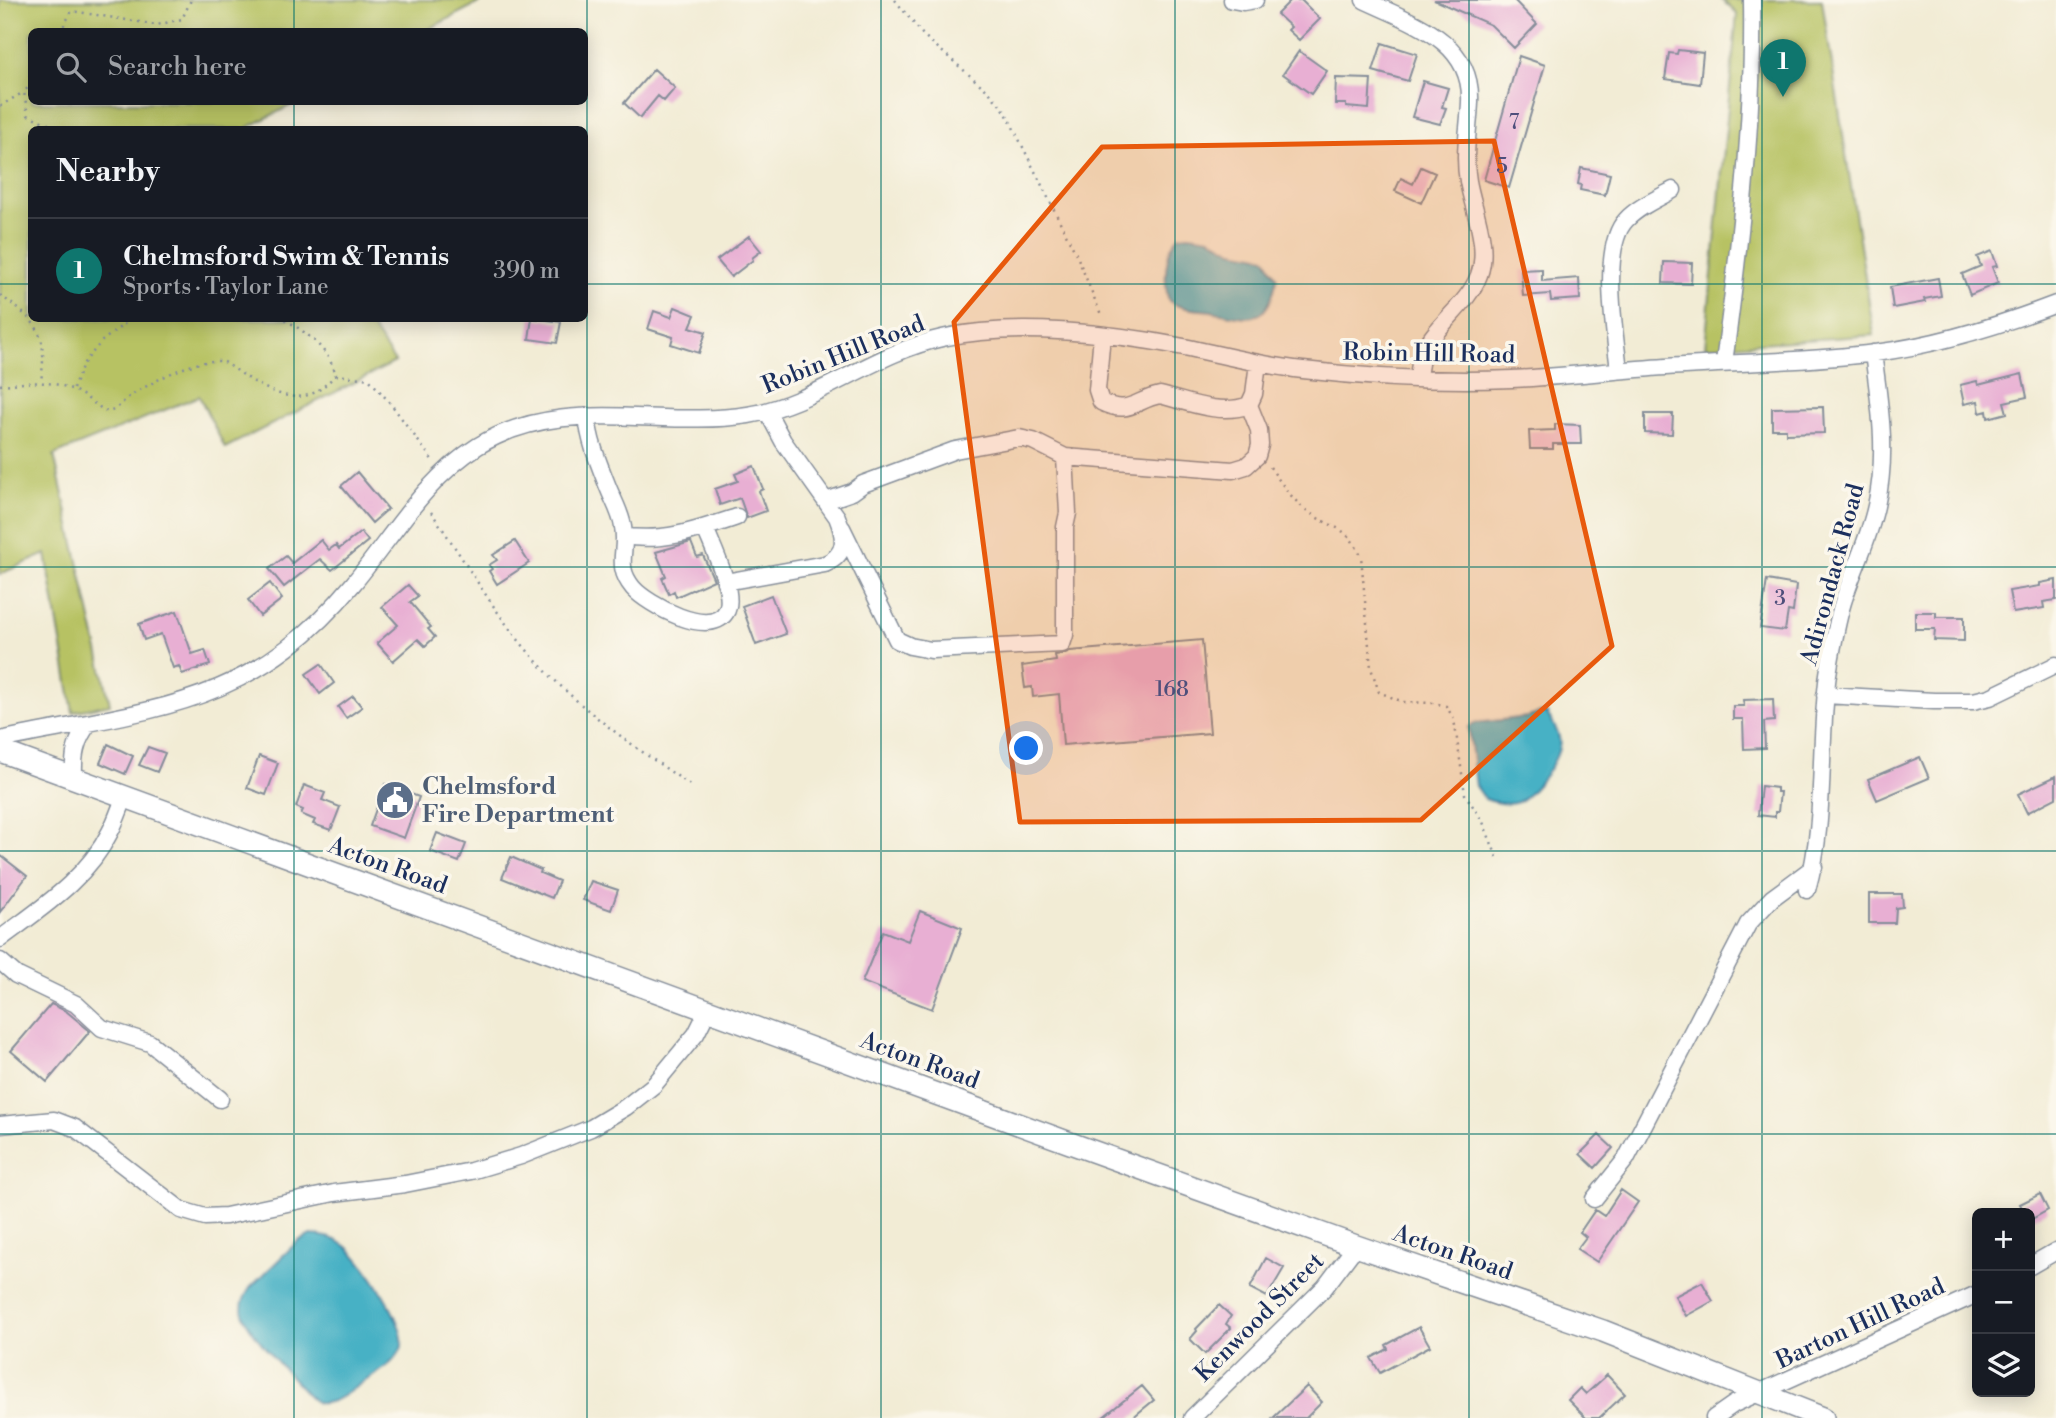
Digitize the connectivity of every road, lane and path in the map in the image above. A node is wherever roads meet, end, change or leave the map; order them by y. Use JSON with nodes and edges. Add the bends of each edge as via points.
{"nodes":[{"id":1,"x":191,"y":0,"type":"edge"},
{"id":2,"x":895,"y":0,"type":"edge"},
{"id":3,"x":1232,"y":0,"type":"edge"},
{"id":4,"x":1255,"y":0,"type":"edge"},
{"id":5,"x":1364,"y":0,"type":"edge"},
{"id":6,"x":1752,"y":0,"type":"edge"},
{"id":7,"x":62,"y":28,"type":"edge"},
{"id":8,"x":28,"y":88,"type":"edge"},
{"id":9,"x":24,"y":92,"type":"junction"},
{"id":10,"x":0,"y":106,"type":"edge"},
{"id":11,"x":53,"y":126,"type":"edge"},
{"id":12,"x":1673,"y":190,"type":"dead end"},
{"id":13,"x":0,"y":295,"type":"edge"},
{"id":14,"x":2056,"y":304,"type":"edge"},
{"id":15,"x":28,"y":315,"type":"edge"},
{"id":16,"x":33,"y":322,"type":"edge"},
{"id":17,"x":127,"y":322,"type":"edge"},
{"id":18,"x":288,"y":322,"type":"edge"},
{"id":19,"x":1102,"y":335,"type":"junction"},
{"id":20,"x":1873,"y":354,"type":"junction"},
{"id":21,"x":1258,"y":363,"type":"junction"},
{"id":22,"x":1724,"y":363,"type":"junction"},
{"id":23,"x":1619,"y":370,"type":"junction"},
{"id":24,"x":337,"y":375,"type":"junction"},
{"id":25,"x":1418,"y":378,"type":"junction"},
{"id":26,"x":41,"y":381,"type":"junction"},
{"id":27,"x":0,"y":385,"type":"edge"},
{"id":28,"x":73,"y":389,"type":"junction"},
{"id":29,"x":1249,"y":405,"type":"junction"},
{"id":30,"x":767,"y":411,"type":"junction"},
{"id":31,"x":587,"y":416,"type":"junction"},
{"id":32,"x":1259,"y":450,"type":"junction"},
{"id":33,"x":1065,"y":457,"type":"junction"},
{"id":34,"x":443,"y":474,"type":"junction"},
{"id":35,"x":420,"y":499,"type":"junction"},
{"id":36,"x":826,"y":501,"type":"junction"},
{"id":37,"x":737,"y":517,"type":"dead end"},
{"id":38,"x":705,"y":528,"type":"junction"},
{"id":39,"x":842,"y":528,"type":"junction"},
{"id":40,"x":624,"y":536,"type":"junction"},
{"id":41,"x":725,"y":582,"type":"junction"},
{"id":42,"x":2056,"y":665,"type":"edge"},
{"id":43,"x":1825,"y":695,"type":"junction"},
{"id":44,"x":89,"y":723,"type":"junction"},
{"id":45,"x":0,"y":740,"type":"edge"},
{"id":46,"x":0,"y":751,"type":"edge"},
{"id":47,"x":74,"y":778,"type":"junction"},
{"id":48,"x":693,"y":787,"type":"dead end"},
{"id":49,"x":125,"y":796,"type":"junction"},
{"id":50,"x":1497,"y":857,"type":"dead end"},
{"id":51,"x":1814,"y":867,"type":"junction"},
{"id":52,"x":1807,"y":890,"type":"dead end"},
{"id":53,"x":0,"y":939,"type":"edge"},
{"id":54,"x":0,"y":961,"type":"edge"},
{"id":55,"x":708,"y":1010,"type":"junction"},
{"id":56,"x":220,"y":1098,"type":"dead end"},
{"id":57,"x":0,"y":1125,"type":"edge"},
{"id":58,"x":1594,"y":1199,"type":"dead end"},
{"id":59,"x":1356,"y":1246,"type":"junction"},
{"id":60,"x":2056,"y":1251,"type":"edge"},
{"id":61,"x":2035,"y":1263,"type":"edge"},
{"id":62,"x":1972,"y":1296,"type":"edge"},
{"id":63,"x":1760,"y":1394,"type":"junction"},
{"id":64,"x":1192,"y":1418,"type":"edge"},
{"id":65,"x":1714,"y":1418,"type":"edge"},
{"id":66,"x":1823,"y":1418,"type":"edge"}],
"edges":[{"from":1,"to":7,"type":"path","via":[[182,19],[158,25],[72,11]]},
{"from":2,"to":19,"type":"path","via":[[923,35],[1006,111],[1077,256],[1103,321]]},
{"from":3,"to":4,"type":"street"},
{"from":5,"to":25,"type":"street","via":[[1448,44],[1469,81],[1464,156],[1483,264],[1474,285],[1423,353]]},
{"from":6,"to":22,"type":"street","via":[[1741,225]]},
{"from":8,"to":9,"type":"path"},
{"from":9,"to":10,"type":"path"},
{"from":9,"to":11,"type":"path","via":[[28,115]]},
{"from":12,"to":23,"type":"street","via":[[1627,219],[1617,236],[1612,275]]},
{"from":13,"to":15,"type":"path"},
{"from":14,"to":20,"type":"street","name":"Robin Hill Road","via":[[1962,335]]},
{"from":16,"to":26,"type":"path","via":[[41,333]]},
{"from":17,"to":28,"type":"path","via":[[83,364]]},
{"from":18,"to":24,"type":"path","via":[[322,347]]},
{"from":19,"to":21,"type":"street","name":"Robin Hill Road"},
{"from":19,"to":29,"type":"street","via":[[1097,390],[1101,402],[1126,409],[1160,395],[1221,410]]},
{"from":19,"to":30,"type":"street","name":"Robin Hill Road","via":[[991,331],[948,336],[906,347]]},
{"from":20,"to":22,"type":"street","name":"Robin Hill Road"},
{"from":20,"to":43,"type":"street","name":"Adirondack Road","via":[[1884,445],[1880,487],[1838,622]]},
{"from":21,"to":25,"type":"street","name":"Robin Hill Road","via":[[1324,373]]},
{"from":21,"to":29,"type":"street"},
{"from":22,"to":23,"type":"street","name":"Robin Hill Road"},
{"from":23,"to":25,"type":"street","name":"Robin Hill Road","via":[[1519,379]]},
{"from":24,"to":28,"type":"path","via":[[308,396],[296,396],[274,393],[227,362],[215,361],[171,373],[108,412]]},
{"from":24,"to":34,"type":"path","via":[[369,379]]},
{"from":26,"to":27,"type":"path"},
{"from":26,"to":28,"type":"path"},
{"from":29,"to":32,"type":"street","via":[[1259,430]]},
{"from":30,"to":31,"type":"street","name":"Robin Hill Road","via":[[699,418]]},
{"from":30,"to":36,"type":"street"},
{"from":31,"to":34,"type":"street","name":"Robin Hill Road","via":[[511,429],[477,446]]},
{"from":31,"to":40,"type":"street"},
{"from":32,"to":33,"type":"street","via":[[1246,466],[1233,470]]},
{"from":32,"to":50,"type":"path","via":[[1286,492],[1354,542],[1361,556],[1371,668],[1379,692],[1403,702],[1447,706],[1454,719],[1465,794]]},
{"from":33,"to":36,"type":"street","via":[[1019,438],[995,441],[955,450]]},
{"from":33,"to":39,"type":"street","via":[[1068,513],[1062,644],[931,650],[897,640]]},
{"from":34,"to":35,"type":"street","name":"Robin Hill Road"},
{"from":35,"to":44,"type":"street","name":"Robin Hill Road","via":[[337,603],[279,657],[235,682],[187,701]]},
{"from":35,"to":48,"type":"path","via":[[548,674],[631,745]]},
{"from":36,"to":39,"type":"street"},
{"from":37,"to":38,"type":"street"},
{"from":38,"to":40,"type":"street","via":[[648,539]]},
{"from":38,"to":41,"type":"street"},
{"from":39,"to":41,"type":"street","via":[[843,548],[834,560]]},
{"from":40,"to":41,"type":"street","via":[[621,556],[626,577],[645,598],[675,616],[715,620],[727,609]]},
{"from":42,"to":43,"type":"street","via":[[1973,701]]},
{"from":43,"to":51,"type":"street","name":"Adirondack Road"},
{"from":44,"to":45,"type":"street","name":"Robin Hill Road"},
{"from":44,"to":47,"type":"street","via":[[75,747]]},
{"from":46,"to":47,"type":"main road","name":"Acton Road"},
{"from":47,"to":49,"type":"main road","name":"Acton Road"},
{"from":49,"to":53,"type":"street","via":[[109,834],[84,868],[63,892]]},
{"from":49,"to":55,"type":"main road","name":"Acton Road"},
{"from":51,"to":52,"type":"street","name":"Adirondack Road"},
{"from":51,"to":58,"type":"street","via":[[1772,898],[1748,923],[1626,1159]]},
{"from":54,"to":56,"type":"street","via":[[16,975],[76,1004],[102,1028],[150,1043]]},
{"from":55,"to":57,"type":"street","via":[[696,1034],[654,1085],[591,1128],[471,1171],[226,1216],[205,1217],[181,1210],[75,1128],[54,1120]]},
{"from":55,"to":59,"type":"main road","name":"Acton Road"},
{"from":59,"to":63,"type":"main road","name":"Acton Road","via":[[1603,1331]]},
{"from":59,"to":64,"type":"street","name":"Kenwood Street","via":[[1318,1295]]},
{"from":60,"to":61,"type":"street"},
{"from":62,"to":63,"type":"street","name":"Barton Hill Road"},
{"from":63,"to":65,"type":"street","name":"Barton Hill Road"},
{"from":63,"to":66,"type":"main road","name":"Acton Road"}]}
